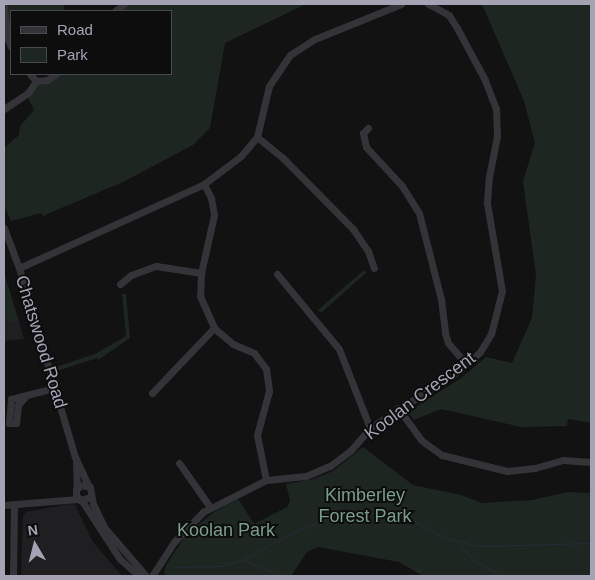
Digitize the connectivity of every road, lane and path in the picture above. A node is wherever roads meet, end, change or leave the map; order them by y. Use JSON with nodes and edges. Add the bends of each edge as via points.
{"nodes":[{"id":1,"x":401,"y":4,"type":"edge"},
{"id":2,"x":428,"y":4,"type":"edge"},
{"id":3,"x":4,"y":7,"type":"edge"},
{"id":4,"x":10,"y":44,"type":"edge"},
{"id":5,"x":31,"y":75,"type":"edge"},
{"id":6,"x":54,"y":75,"type":"edge"},
{"id":7,"x":36,"y":81,"type":"junction"},
{"id":8,"x":4,"y":110,"type":"edge"},
{"id":9,"x":368,"y":128,"type":"dead end"},
{"id":10,"x":257,"y":137,"type":"junction"},
{"id":11,"x":204,"y":184,"type":"junction"},
{"id":12,"x":4,"y":228,"type":"edge"},
{"id":13,"x":19,"y":268,"type":"junction"},
{"id":14,"x":374,"y":268,"type":"dead end"},
{"id":15,"x":201,"y":273,"type":"junction"},
{"id":16,"x":277,"y":274,"type":"dead end"},
{"id":17,"x":120,"y":284,"type":"dead end"},
{"id":18,"x":214,"y":328,"type":"junction"},
{"id":19,"x":466,"y":364,"type":"junction"},
{"id":20,"x":54,"y":388,"type":"junction"},
{"id":21,"x":152,"y":393,"type":"dead end"},
{"id":22,"x":24,"y":397,"type":"dead end"},
{"id":23,"x":398,"y":408,"type":"junction"},
{"id":24,"x":370,"y":428,"type":"junction"},
{"id":25,"x":75,"y":457,"type":"junction"},
{"id":26,"x":591,"y":462,"type":"edge"},
{"id":27,"x":179,"y":463,"type":"dead end"},
{"id":28,"x":266,"y":480,"type":"junction"},
{"id":29,"x":88,"y":485,"type":"junction"},
{"id":30,"x":76,"y":489,"type":"junction"},
{"id":31,"x":91,"y":497,"type":"junction"},
{"id":32,"x":56,"y":500,"type":"junction"},
{"id":33,"x":80,"y":500,"type":"junction"},
{"id":34,"x":4,"y":504,"type":"edge"},
{"id":35,"x":14,"y":505,"type":"junction"},
{"id":36,"x":210,"y":507,"type":"junction"},
{"id":37,"x":120,"y":554,"type":"junction"},
{"id":38,"x":13,"y":576,"type":"edge"},
{"id":39,"x":139,"y":576,"type":"edge"},
{"id":40,"x":146,"y":576,"type":"edge"},
{"id":41,"x":152,"y":576,"type":"edge"}],
"edges":[{"from":1,"to":10,"type":"street","via":[[315,39],[290,55],[274,75],[265,94]]},
{"from":2,"to":19,"type":"street","name":"Koolan Crescent","via":[[449,16],[457,28],[490,90],[497,119],[487,204],[502,291],[492,334],[480,352]]},
{"from":3,"to":4,"type":"street"},
{"from":5,"to":7,"type":"street"},
{"from":6,"to":7,"type":"street"},
{"from":7,"to":8,"type":"street","via":[[28,93]]},
{"from":9,"to":19,"type":"street","via":[[363,133],[366,146],[402,186],[419,213],[441,299],[448,343]]},
{"from":10,"to":11,"type":"street","via":[[241,156]]},
{"from":10,"to":14,"type":"street","via":[[284,158],[353,229],[368,251]]},
{"from":11,"to":13,"type":"street"},
{"from":11,"to":15,"type":"street","via":[[214,215]]},
{"from":12,"to":13,"type":"street","name":"Chatswood Road"},
{"from":13,"to":20,"type":"street","name":"Chatswood Road"},
{"from":15,"to":17,"type":"street","via":[[156,266],[131,275]]},
{"from":15,"to":18,"type":"street","via":[[200,296]]},
{"from":16,"to":24,"type":"street","via":[[340,349]]},
{"from":18,"to":21,"type":"street"},
{"from":18,"to":28,"type":"street","via":[[233,344],[254,353],[268,376],[269,391],[257,435]]},
{"from":19,"to":23,"type":"street","name":"Koolan Crescent"},
{"from":20,"to":22,"type":"street"},
{"from":20,"to":25,"type":"street","name":"Chatswood Road"},
{"from":23,"to":24,"type":"street","name":"Koolan Crescent"},
{"from":23,"to":26,"type":"street","via":[[422,440],[442,455],[507,471],[563,460]]},
{"from":24,"to":28,"type":"street","name":"Koolan Crescent","via":[[351,450],[330,466],[306,476]]},
{"from":25,"to":29,"type":"street","name":"Chatswood Road"},
{"from":25,"to":30,"type":"street","name":"Chatswood Road"},
{"from":27,"to":36,"type":"street"},
{"from":28,"to":36,"type":"street","name":"Koolan Crescent"},
{"from":29,"to":30,"type":"street"},
{"from":29,"to":31,"type":"street","name":"Chatswood Road"},
{"from":30,"to":32,"type":"street"},
{"from":30,"to":33,"type":"street","name":"Chatswood Road"},
{"from":31,"to":33,"type":"street"},
{"from":31,"to":37,"type":"street"},
{"from":32,"to":33,"type":"street"},
{"from":32,"to":35,"type":"street"},
{"from":33,"to":37,"type":"street"},
{"from":34,"to":35,"type":"street"},
{"from":35,"to":38,"type":"street"},
{"from":36,"to":41,"type":"street","name":"Koolan Crescent","via":[[185,528]]},
{"from":37,"to":39,"type":"street"},
{"from":37,"to":40,"type":"street"}]}
